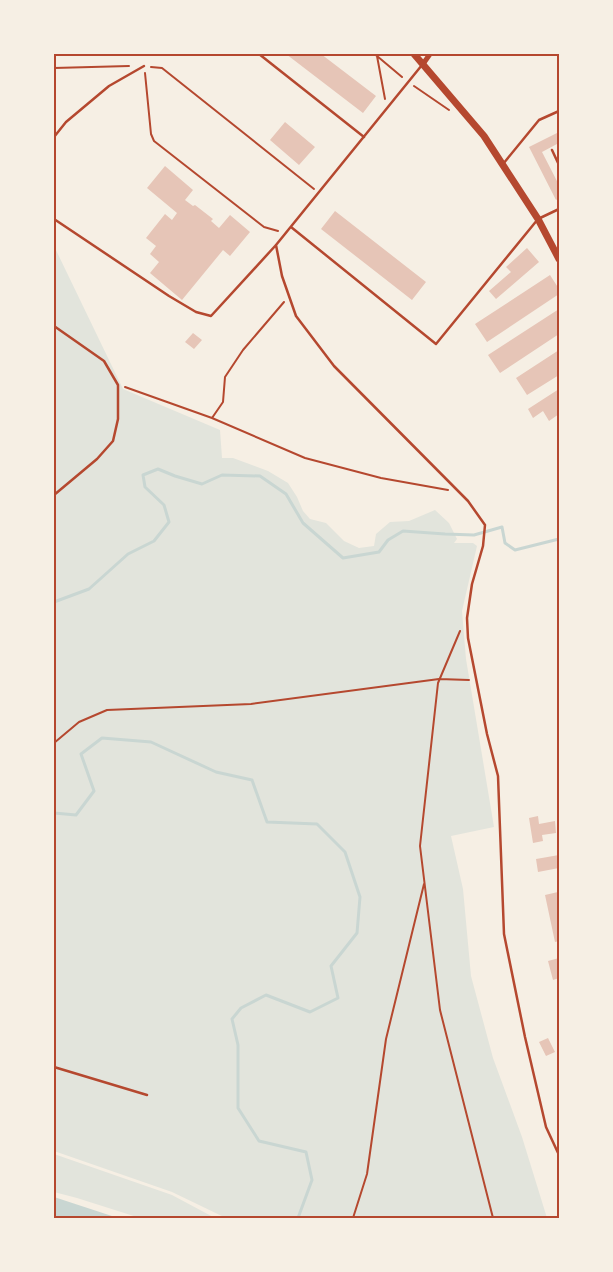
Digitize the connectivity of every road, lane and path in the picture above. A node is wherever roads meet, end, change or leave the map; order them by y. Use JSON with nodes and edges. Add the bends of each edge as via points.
{"nodes":[{"id":1,"x":259,"y":54,"type":"edge"},
{"id":2,"x":414,"y":54,"type":"edge"},
{"id":3,"x":430,"y":54,"type":"edge"},
{"id":4,"x":375,"y":55,"type":"edge"},
{"id":5,"x":423,"y":64,"type":"junction"},
{"id":6,"x":144,"y":66,"type":"junction"},
{"id":7,"x":54,"y":68,"type":"edge"},
{"id":8,"x":408,"y":82,"type":"junction"},
{"id":9,"x":387,"y":108,"type":"junction"},
{"id":10,"x":559,"y":112,"type":"edge"},
{"id":11,"x":456,"y":115,"type":"dead end"},
{"id":12,"x":54,"y":137,"type":"edge"},
{"id":13,"x":364,"y":137,"type":"junction"},
{"id":14,"x":552,"y":150,"type":"dead end"},
{"id":15,"x":503,"y":164,"type":"junction"},
{"id":16,"x":559,"y":166,"type":"edge"},
{"id":17,"x":318,"y":193,"type":"junction"},
{"id":18,"x":559,"y":209,"type":"edge"},
{"id":19,"x":54,"y":219,"type":"edge"},
{"id":20,"x":538,"y":219,"type":"junction"},
{"id":21,"x":290,"y":227,"type":"junction"},
{"id":22,"x":285,"y":234,"type":"junction"},
{"id":23,"x":276,"y":244,"type":"junction"},
{"id":24,"x":559,"y":259,"type":"edge"},
{"id":25,"x":289,"y":296,"type":"junction"},
{"id":26,"x":54,"y":326,"type":"edge"},
{"id":27,"x":118,"y":384,"type":"junction"},
{"id":28,"x":212,"y":418,"type":"junction"},
{"id":29,"x":460,"y":492,"type":"junction"},
{"id":30,"x":54,"y":494,"type":"edge"},
{"id":31,"x":467,"y":618,"type":"junction"},
{"id":32,"x":476,"y":680,"type":"junction"},
{"id":33,"x":54,"y":743,"type":"edge"},
{"id":34,"x":425,"y":883,"type":"junction"},
{"id":35,"x":54,"y":1067,"type":"edge"},
{"id":36,"x":147,"y":1095,"type":"dead end"},
{"id":37,"x":559,"y":1155,"type":"edge"},
{"id":38,"x":353,"y":1218,"type":"edge"},
{"id":39,"x":494,"y":1218,"type":"edge"}],
"edges":[{"from":1,"to":13,"type":"lane"},
{"from":2,"to":5,"type":"street"},
{"from":3,"to":5,"type":"street"},
{"from":4,"to":8,"type":"path"},
{"from":4,"to":9,"type":"path"},
{"from":5,"to":8,"type":"lane"},
{"from":5,"to":15,"type":"street","via":[[484,136]]},
{"from":6,"to":7,"type":"path"},
{"from":6,"to":12,"type":"lane","via":[[109,86],[66,122]]},
{"from":6,"to":17,"type":"path","via":[[162,68]]},
{"from":6,"to":22,"type":"path","via":[[154,141],[264,227]]},
{"from":8,"to":9,"type":"lane"},
{"from":8,"to":11,"type":"path"},
{"from":9,"to":13,"type":"lane"},
{"from":10,"to":15,"type":"lane","via":[[540,120]]},
{"from":13,"to":17,"type":"lane"},
{"from":14,"to":16,"type":"lane"},
{"from":15,"to":20,"type":"street"},
{"from":17,"to":21,"type":"lane"},
{"from":18,"to":20,"type":"lane"},
{"from":19,"to":23,"type":"lane","via":[[169,296],[196,312],[211,316]]},
{"from":20,"to":21,"type":"lane","via":[[436,344]]},
{"from":20,"to":24,"type":"street"},
{"from":21,"to":22,"type":"lane"},
{"from":22,"to":23,"type":"lane"},
{"from":23,"to":25,"type":"lane"},
{"from":25,"to":28,"type":"path","via":[[243,350],[225,377],[223,402]]},
{"from":25,"to":29,"type":"lane","via":[[296,316],[334,366]]},
{"from":26,"to":27,"type":"lane","via":[[104,361]]},
{"from":27,"to":28,"type":"path"},
{"from":27,"to":30,"type":"lane","via":[[118,419],[113,441],[97,459]]},
{"from":28,"to":29,"type":"path","via":[[305,458],[381,478]]},
{"from":29,"to":31,"type":"lane","via":[[485,525]]},
{"from":31,"to":32,"type":"lane"},
{"from":31,"to":34,"type":"path","via":[[438,683],[420,846]]},
{"from":32,"to":33,"type":"path","via":[[439,679],[251,704],[107,710],[79,722]]},
{"from":32,"to":37,"type":"lane","via":[[498,776],[504,934],[546,1127]]},
{"from":34,"to":38,"type":"path","via":[[386,1039],[368,1174]]},
{"from":34,"to":39,"type":"path","via":[[440,1010]]},
{"from":35,"to":36,"type":"lane"}]}
